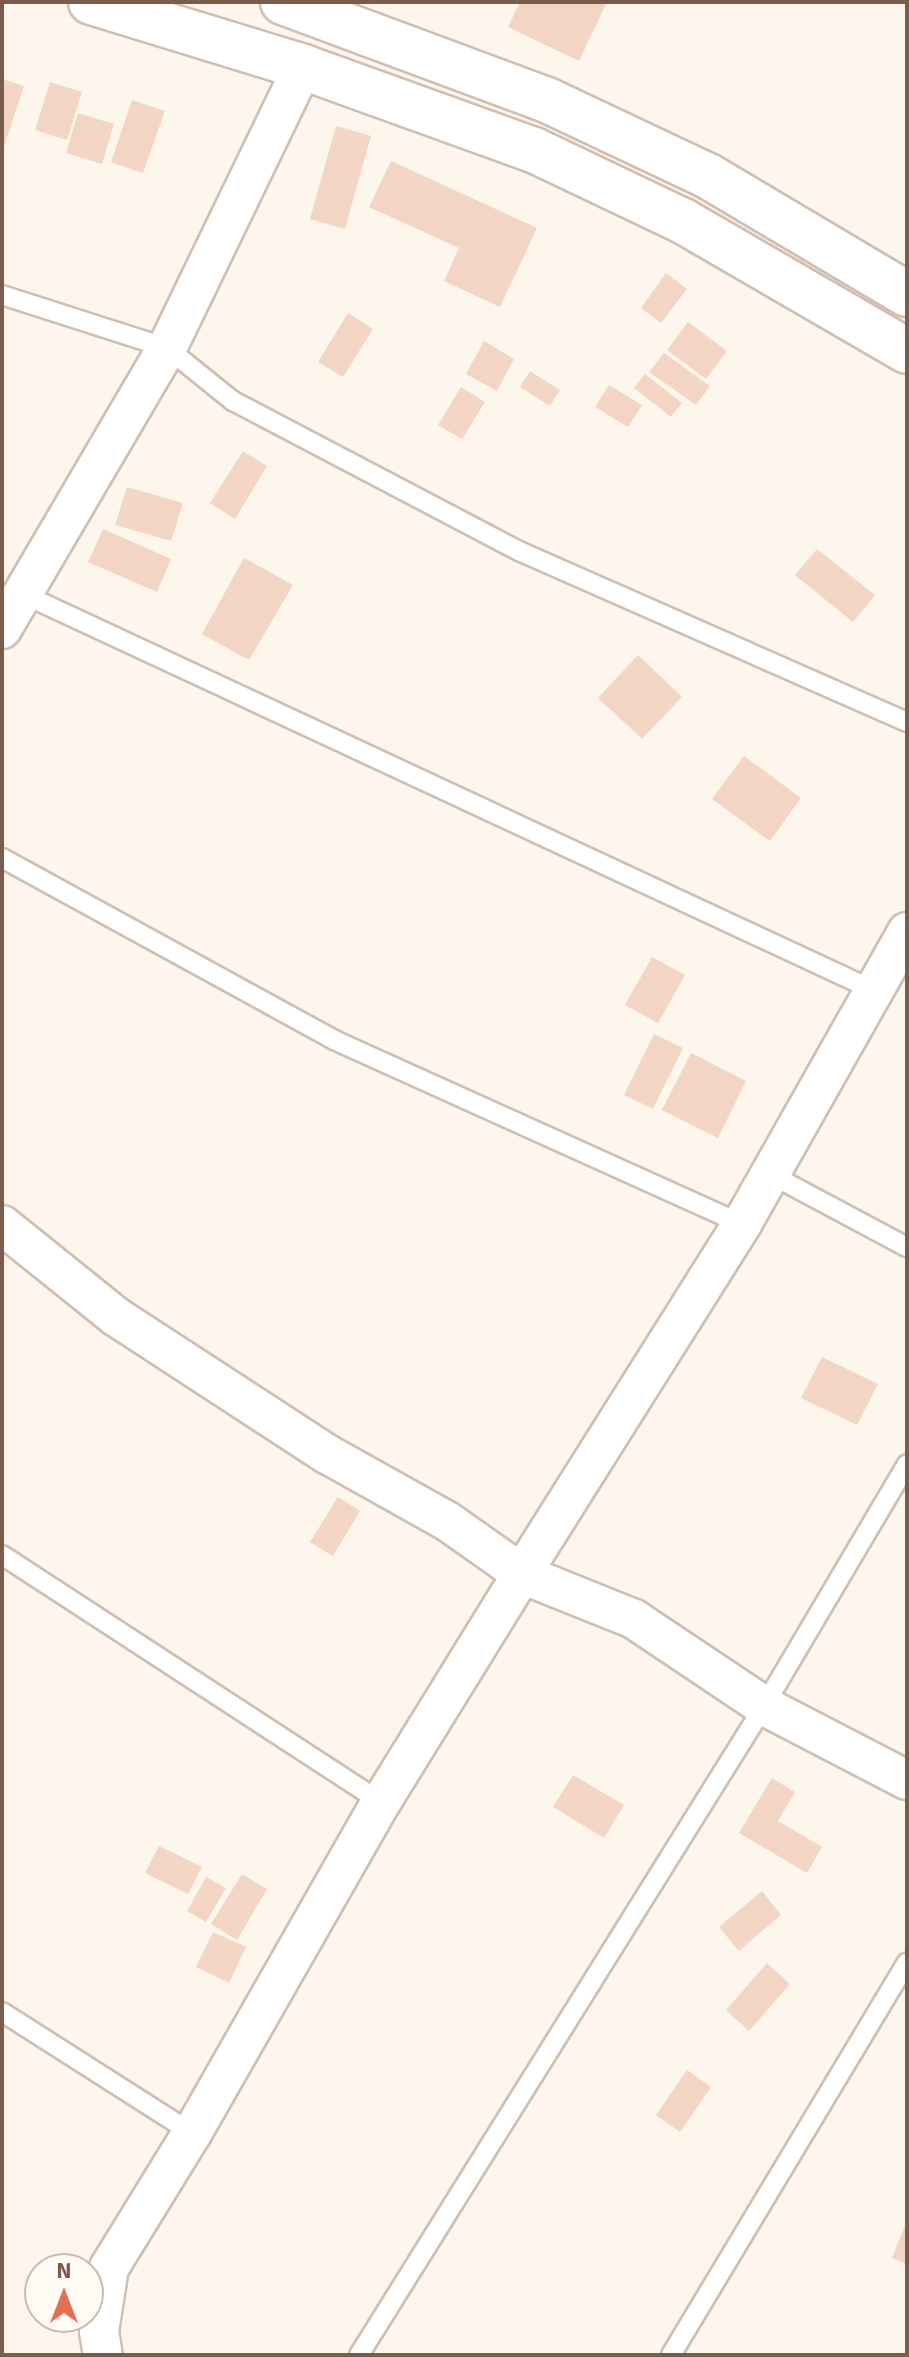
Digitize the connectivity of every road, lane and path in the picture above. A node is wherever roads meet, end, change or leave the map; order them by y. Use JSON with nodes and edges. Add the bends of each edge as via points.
{"nodes":[{"id":1,"x":91,"y":2,"type":"edge"},
{"id":2,"x":283,"y":2,"type":"edge"},
{"id":3,"x":316,"y":35,"type":"edge"},
{"id":4,"x":907,"y":294,"type":"edge"},
{"id":5,"x":2,"y":295,"type":"edge"},
{"id":6,"x":167,"y":348,"type":"junction"},
{"id":7,"x":907,"y":351,"type":"edge"},
{"id":8,"x":23,"y":594,"type":"junction"},
{"id":9,"x":2,"y":629,"type":"edge"},
{"id":10,"x":907,"y":722,"type":"edge"},
{"id":11,"x":2,"y":858,"type":"edge"},
{"id":12,"x":907,"y":932,"type":"edge"},
{"id":13,"x":875,"y":991,"type":"junction"},
{"id":14,"x":770,"y":1174,"type":"junction"},
{"id":15,"x":742,"y":1224,"type":"junction"},
{"id":16,"x":2,"y":1225,"type":"edge"},
{"id":17,"x":907,"y":1247,"type":"edge"},
{"id":18,"x":907,"y":1464,"type":"edge"},
{"id":19,"x":2,"y":1555,"type":"edge"},
{"id":20,"x":522,"y":1574,"type":"junction"},
{"id":21,"x":764,"y":1706,"type":"junction"},
{"id":22,"x":907,"y":1780,"type":"edge"},
{"id":23,"x":381,"y":1802,"type":"junction"},
{"id":24,"x":907,"y":1962,"type":"edge"},
{"id":25,"x":2,"y":2012,"type":"edge"},
{"id":26,"x":192,"y":2133,"type":"junction"},
{"id":27,"x":103,"y":2355,"type":"edge"},
{"id":28,"x":359,"y":2355,"type":"edge"},
{"id":29,"x":671,"y":2355,"type":"edge"}],
"edges":[{"from":1,"to":3,"type":"main road"},
{"from":2,"to":3,"type":"main road"},
{"from":3,"to":4,"type":"main road","via":[[547,100],[708,176]]},
{"from":3,"to":6,"type":"street"},
{"from":3,"to":7,"type":"main road","via":[[534,150],[683,221]]},
{"from":5,"to":6,"type":"lane"},
{"from":6,"to":8,"type":"street"},
{"from":6,"to":10,"type":"lane","via":[[233,401],[519,551]]},
{"from":8,"to":9,"type":"street"},
{"from":8,"to":13,"type":"lane"},
{"from":11,"to":15,"type":"lane","via":[[334,1040]]},
{"from":12,"to":13,"type":"street"},
{"from":13,"to":14,"type":"street"},
{"from":14,"to":15,"type":"street"},
{"from":14,"to":17,"type":"lane"},
{"from":15,"to":20,"type":"street"},
{"from":16,"to":20,"type":"street","via":[[115,1316],[327,1454],[447,1521]]},
{"from":18,"to":21,"type":"lane"},
{"from":19,"to":23,"type":"lane"},
{"from":20,"to":21,"type":"street","via":[[634,1619]]},
{"from":20,"to":23,"type":"street"},
{"from":21,"to":22,"type":"street"},
{"from":21,"to":28,"type":"lane"},
{"from":23,"to":26,"type":"street"},
{"from":24,"to":29,"type":"lane"},
{"from":25,"to":26,"type":"lane"},
{"from":26,"to":27,"type":"street","via":[[109,2268],[99,2331]]}]}
